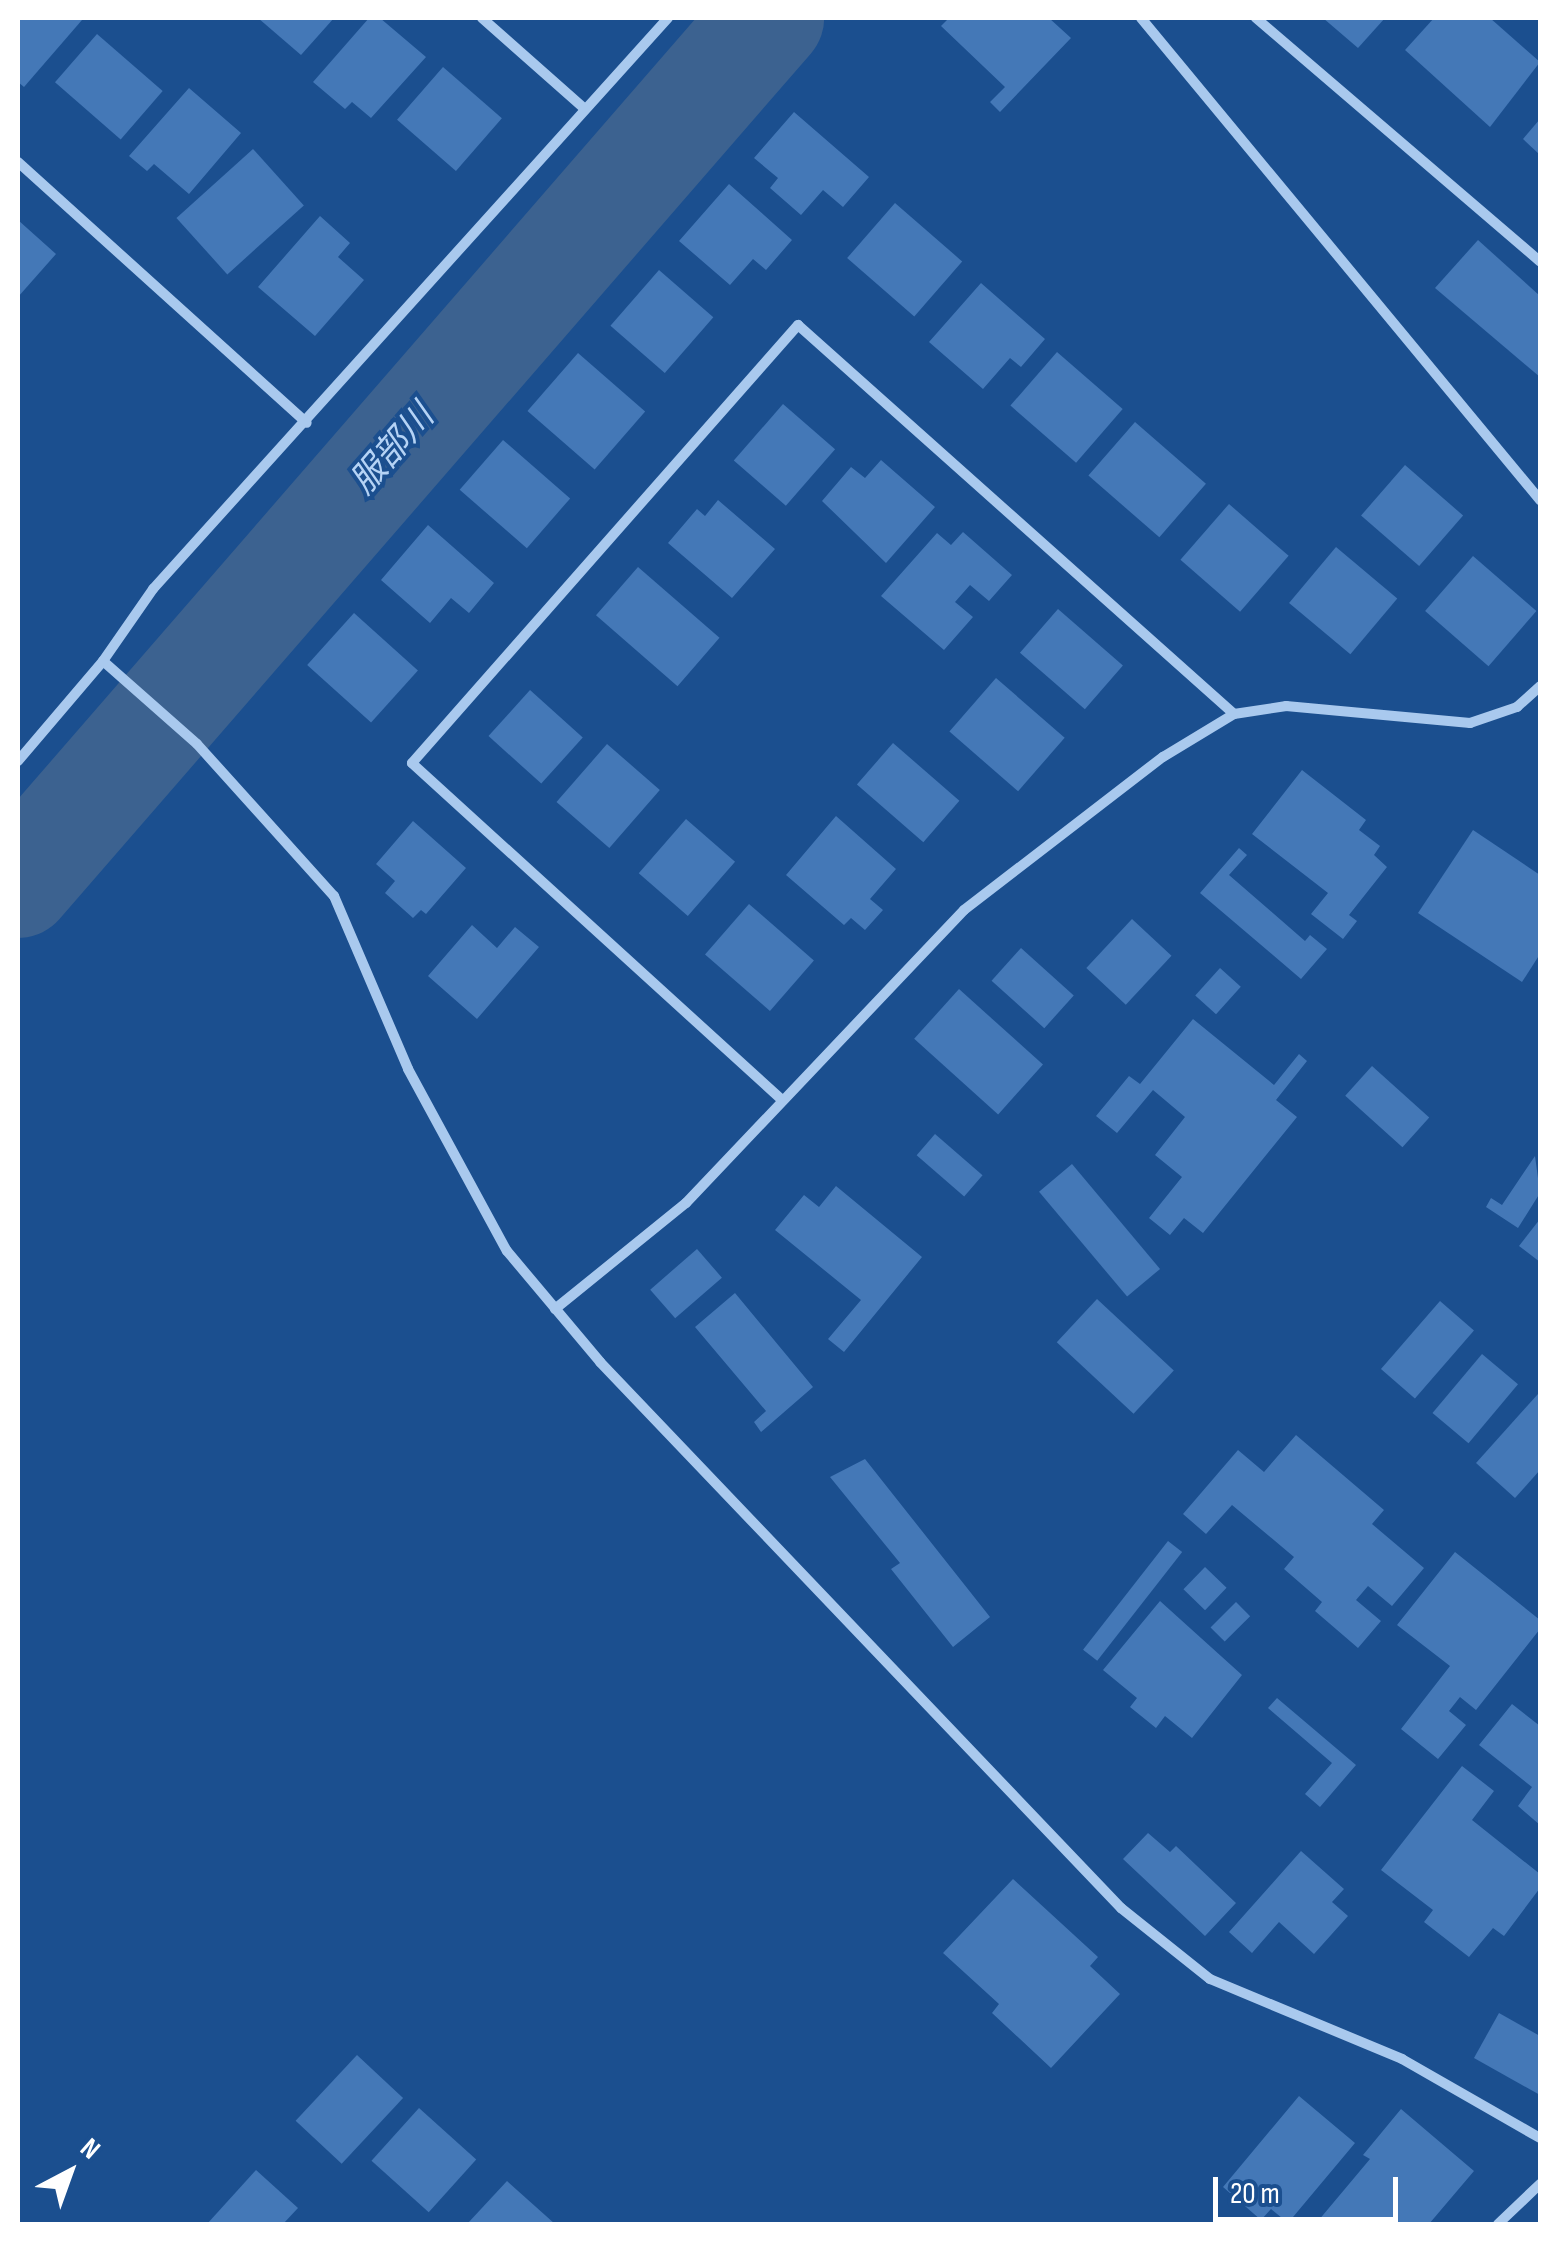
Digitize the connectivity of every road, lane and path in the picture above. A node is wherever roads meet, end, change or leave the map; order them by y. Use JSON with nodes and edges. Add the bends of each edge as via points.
{"nodes":[{"id":1,"x":482,"y":18,"type":"edge"},
{"id":2,"x":668,"y":18,"type":"edge"},
{"id":3,"x":1141,"y":18,"type":"edge"},
{"id":4,"x":1256,"y":18,"type":"edge"},
{"id":5,"x":585,"y":109,"type":"junction"},
{"id":6,"x":18,"y":162,"type":"edge"},
{"id":7,"x":1540,"y":261,"type":"edge"},
{"id":8,"x":307,"y":424,"type":"junction"},
{"id":9,"x":1540,"y":500,"type":"edge"},
{"id":10,"x":103,"y":661,"type":"junction"},
{"id":11,"x":1540,"y":686,"type":"edge"},
{"id":12,"x":1234,"y":714,"type":"junction"},
{"id":13,"x":18,"y":761,"type":"edge"},
{"id":14,"x":781,"y":1100,"type":"junction"},
{"id":15,"x":555,"y":1309,"type":"junction"},
{"id":16,"x":1540,"y":2138,"type":"edge"},
{"id":17,"x":1540,"y":2184,"type":"edge"},
{"id":18,"x":1498,"y":2224,"type":"edge"}],
"edges":[{"from":1,"to":5,"type":"street"},
{"from":2,"to":5,"type":"street"},
{"from":3,"to":9,"type":"street"},
{"from":4,"to":7,"type":"street"},
{"from":5,"to":8,"type":"street"},
{"from":6,"to":8,"type":"street"},
{"from":8,"to":10,"type":"street","via":[[153,589]]},
{"from":10,"to":13,"type":"street"},
{"from":10,"to":15,"type":"street","via":[[197,744],[334,896],[417,1086],[507,1251]]},
{"from":11,"to":12,"type":"street","via":[[1517,707],[1470,723],[1286,706]]},
{"from":12,"to":14,"type":"street","via":[[1041,845],[977,899]]},
{"from":12,"to":14,"type":"street","via":[[798,326],[412,764]]},
{"from":14,"to":15,"type":"street","via":[[686,1203]]},
{"from":15,"to":16,"type":"street","via":[[1121,1908],[1210,1979],[1402,2059]]},
{"from":17,"to":18,"type":"street"}]}
